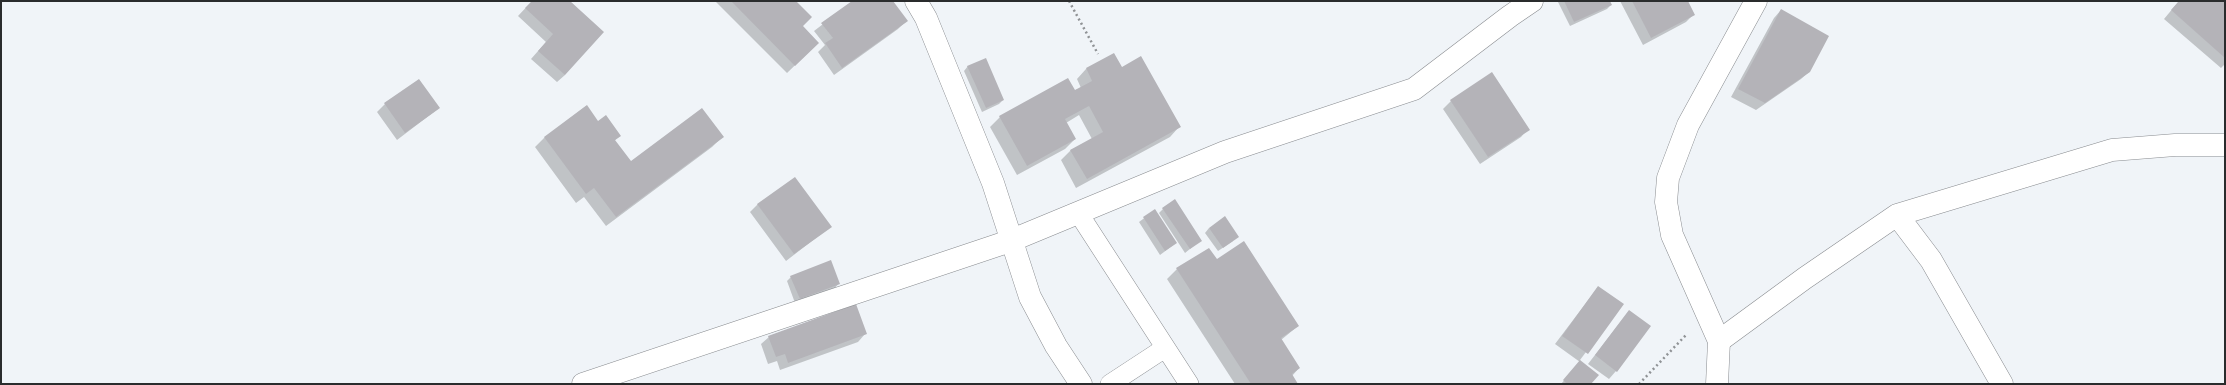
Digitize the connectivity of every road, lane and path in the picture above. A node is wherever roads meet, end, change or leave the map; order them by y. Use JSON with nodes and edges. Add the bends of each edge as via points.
{"nodes":[{"id":1,"x":916,"y":1,"type":"edge"},
{"id":2,"x":1068,"y":1,"type":"edge"},
{"id":3,"x":1532,"y":1,"type":"edge"},
{"id":4,"x":1756,"y":1,"type":"edge"},
{"id":5,"x":1098,"y":54,"type":"dead end"},
{"id":6,"x":2225,"y":145,"type":"edge"},
{"id":7,"x":1079,"y":214,"type":"junction"},
{"id":8,"x":1897,"y":215,"type":"junction"},
{"id":9,"x":1010,"y":241,"type":"junction"},
{"id":10,"x":1707,"y":313,"type":"junction"},
{"id":11,"x":1719,"y":341,"type":"junction"},
{"id":12,"x":1165,"y":348,"type":"junction"},
{"id":13,"x":584,"y":384,"type":"edge"},
{"id":14,"x":1081,"y":384,"type":"edge"},
{"id":15,"x":1110,"y":384,"type":"edge"},
{"id":16,"x":1189,"y":384,"type":"edge"},
{"id":17,"x":1639,"y":384,"type":"edge"},
{"id":18,"x":1717,"y":384,"type":"edge"},
{"id":19,"x":2002,"y":384,"type":"edge"}],
"edges":[{"from":1,"to":9,"type":"street","via":[[926,18],[993,183]]},
{"from":2,"to":5,"type":"path"},
{"from":3,"to":7,"type":"street","via":[[1414,89],[1225,152]]},
{"from":4,"to":10,"type":"street","via":[[1688,125],[1668,178],[1666,202],[1672,235]]},
{"from":6,"to":8,"type":"street","via":[[2175,145],[2112,150]]},
{"from":7,"to":9,"type":"street"},
{"from":7,"to":12,"type":"lane"},
{"from":8,"to":11,"type":"street"},
{"from":8,"to":19,"type":"street","via":[[1931,260]]},
{"from":9,"to":13,"type":"street"},
{"from":9,"to":14,"type":"street","via":[[1030,297],[1056,346]]},
{"from":10,"to":11,"type":"street"},
{"from":10,"to":17,"type":"path"},
{"from":11,"to":18,"type":"street"},
{"from":12,"to":15,"type":"lane"},
{"from":12,"to":16,"type":"lane"}]}
